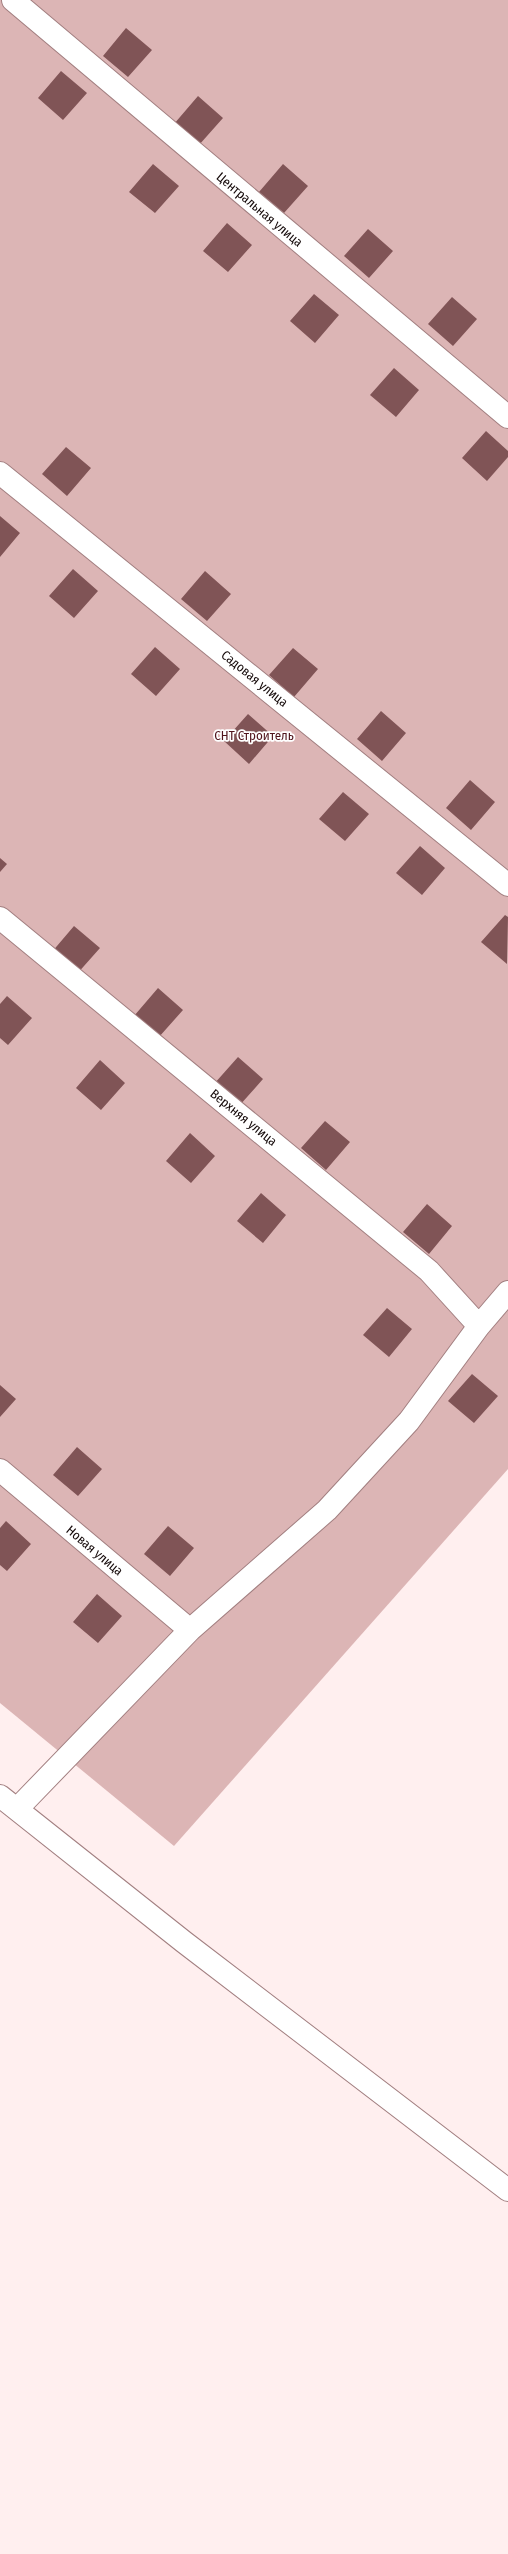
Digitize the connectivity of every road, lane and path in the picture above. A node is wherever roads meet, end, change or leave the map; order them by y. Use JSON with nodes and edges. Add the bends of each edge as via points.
{"nodes":[{"id":1,"x":13,"y":0,"type":"edge"},
{"id":2,"x":508,"y":417,"type":"edge"},
{"id":3,"x":0,"y":473,"type":"edge"},
{"id":4,"x":508,"y":886,"type":"edge"},
{"id":5,"x":0,"y":918,"type":"edge"},
{"id":6,"x":508,"y":1292,"type":"edge"},
{"id":7,"x":479,"y":1326,"type":"junction"},
{"id":8,"x":0,"y":1470,"type":"edge"},
{"id":9,"x":190,"y":1630,"type":"junction"},
{"id":10,"x":8,"y":1803,"type":"edge"},
{"id":11,"x":508,"y":2190,"type":"edge"}],
"edges":[{"from":1,"to":2,"type":"street","name":"Центральная улица"},
{"from":3,"to":4,"type":"street","name":"Садовая улица"},
{"from":5,"to":7,"type":"street","name":"Верхняя улица","via":[[429,1271]]},
{"from":6,"to":7,"type":"street"},
{"from":7,"to":9,"type":"street","via":[[409,1421],[327,1510]]},
{"from":8,"to":9,"type":"street","name":"Новая улица"},
{"from":9,"to":10,"type":"street"},
{"from":10,"to":11,"type":"street","via":[[184,1942]]}]}
